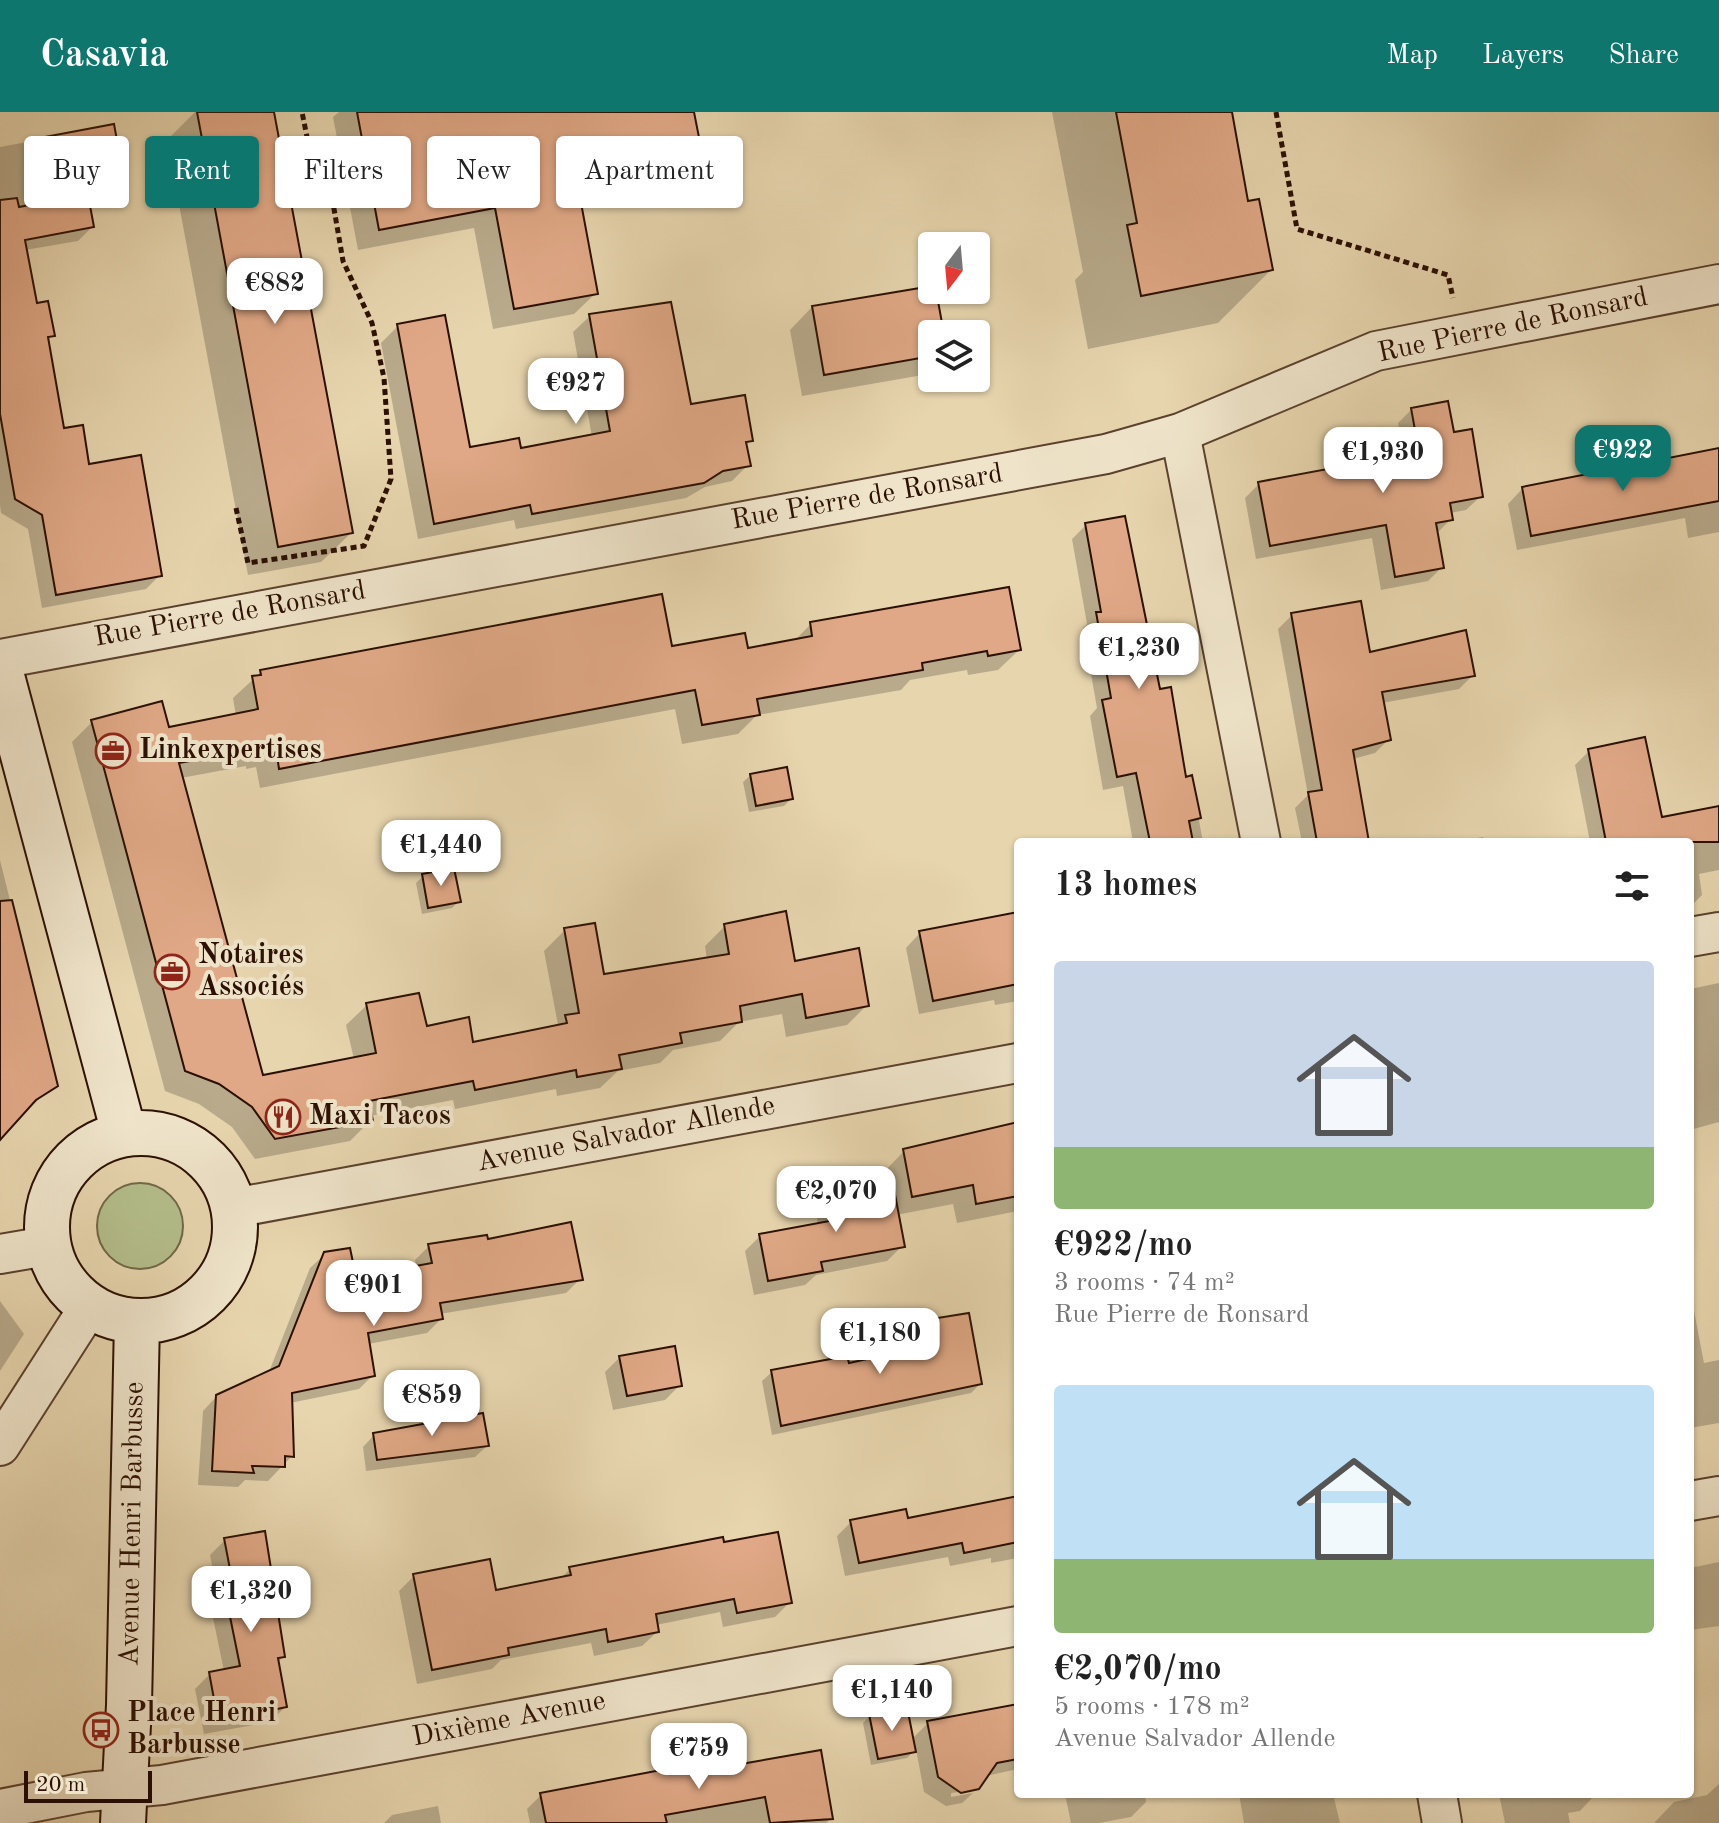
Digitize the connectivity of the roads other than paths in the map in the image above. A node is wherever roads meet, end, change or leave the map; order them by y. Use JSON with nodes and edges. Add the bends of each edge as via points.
{"nodes":[{"id":1,"x":1719,"y":284,"type":"edge"},
{"id":2,"x":1180,"y":433,"type":"junction"},
{"id":3,"x":0,"y":659,"type":"edge"},
{"id":4,"x":0,"y":669,"type":"edge"},
{"id":5,"x":1260,"y":838,"type":"edge"},
{"id":6,"x":1719,"y":932,"type":"edge"},
{"id":7,"x":1694,"y":936,"type":"edge"},
{"id":8,"x":1014,"y":1064,"type":"edge"},
{"id":9,"x":124,"y":1133,"type":"junction"},
{"id":10,"x":234,"y":1208,"type":"junction"},
{"id":11,"x":47,"y":1246,"type":"junction"},
{"id":12,"x":0,"y":1254,"type":"edge"},
{"id":13,"x":89,"y":1307,"type":"junction"},
{"id":14,"x":137,"y":1321,"type":"junction"},
{"id":15,"x":0,"y":1446,"type":"edge"},
{"id":16,"x":1719,"y":1496,"type":"edge"},
{"id":17,"x":1694,"y":1500,"type":"edge"},
{"id":18,"x":1014,"y":1627,"type":"edge"},
{"id":19,"x":1438,"y":1798,"type":"edge"},
{"id":20,"x":124,"y":1805,"type":"edge"},
{"id":21,"x":0,"y":1809,"type":"edge"},
{"id":22,"x":1442,"y":1823,"type":"edge"}],
"edges":[{"from":1,"to":2,"type":"street","name":"Rue Pierre de Ronsard","via":[[1376,351]]},
{"from":2,"to":3,"type":"street","name":"Rue Pierre de Ronsard","via":[[1106,454]]},
{"from":2,"to":5,"type":"street"},
{"from":4,"to":9,"type":"street"},
{"from":6,"to":7,"type":"street"},
{"from":8,"to":10,"type":"street","name":"Avenue Salvador Allende"},
{"from":9,"to":10,"type":"street","via":[[160,1134],[194,1148],[213,1164]]},
{"from":9,"to":11,"type":"street","via":[[96,1143],[71,1161],[54,1186],[46,1216]]},
{"from":10,"to":14,"type":"street","via":[[236,1236],[228,1264],[213,1288],[192,1307]]},
{"from":11,"to":12,"type":"street"},
{"from":11,"to":13,"type":"street","via":[[70,1290]]},
{"from":13,"to":14,"type":"street"},
{"from":13,"to":15,"type":"street"},
{"from":14,"to":20,"type":"street","name":"Avenue Henri Barbusse"},
{"from":16,"to":17,"type":"street"},
{"from":18,"to":20,"type":"street","name":"Dixième Avenue","via":[[162,1785]]},
{"from":19,"to":22,"type":"street"},
{"from":20,"to":21,"type":"street","name":"Dixième Avenue"}]}
